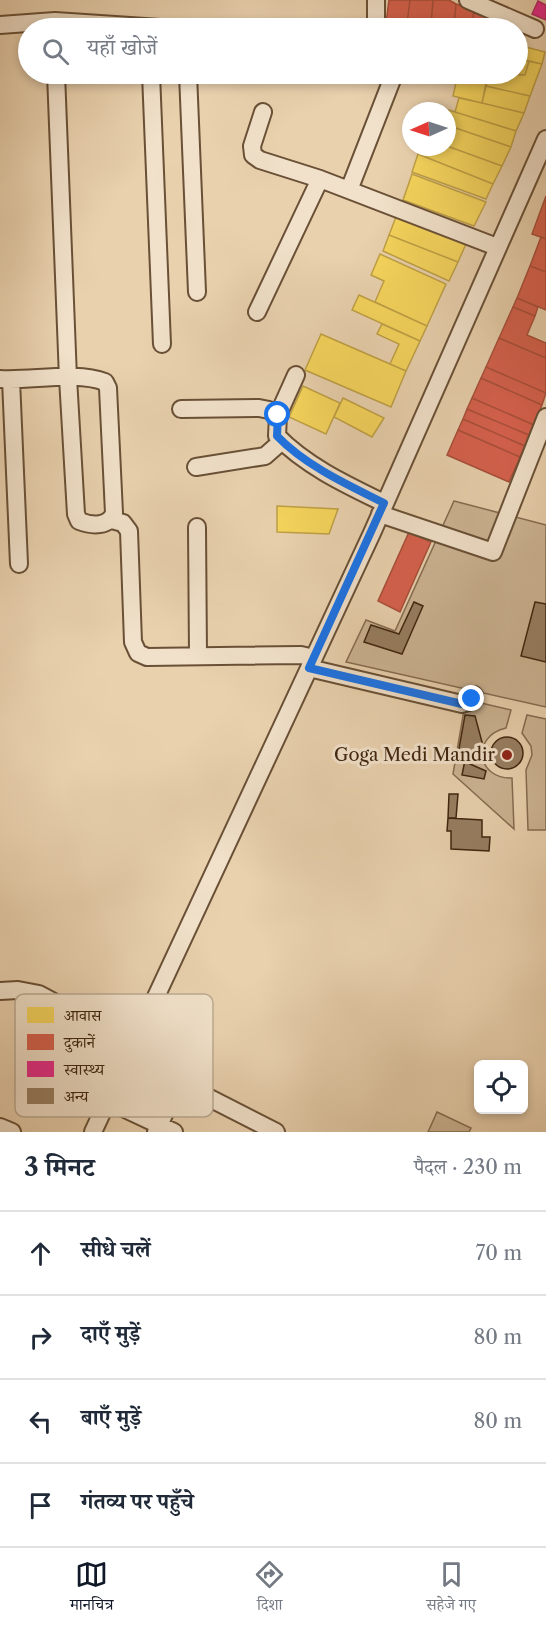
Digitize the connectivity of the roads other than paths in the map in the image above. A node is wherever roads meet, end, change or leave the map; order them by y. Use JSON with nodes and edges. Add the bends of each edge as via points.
{"nodes":[{"id":1,"x":376,"y":0,"type":"edge"},
{"id":2,"x":468,"y":0,"type":"edge"},
{"id":3,"x":376,"y":18,"type":"edge"},
{"id":4,"x":510,"y":18,"type":"edge"},
{"id":5,"x":0,"y":24,"type":"edge"},
{"id":6,"x":18,"y":24,"type":"edge"},
{"id":7,"x":57,"y":84,"type":"edge"},
{"id":8,"x":151,"y":84,"type":"edge"},
{"id":9,"x":188,"y":84,"type":"edge"},
{"id":10,"x":390,"y":84,"type":"edge"},
{"id":11,"x":263,"y":112,"type":"dead end"},
{"id":12,"x":546,"y":139,"type":"edge"},
{"id":13,"x":540,"y":168,"type":"edge"},
{"id":14,"x":320,"y":179,"type":"junction"},
{"id":15,"x":349,"y":190,"type":"junction"},
{"id":16,"x":498,"y":247,"type":"junction"},
{"id":17,"x":197,"y":292,"type":"dead end"},
{"id":18,"x":256,"y":312,"type":"dead end"},
{"id":19,"x":162,"y":344,"type":"dead end"},
{"id":20,"x":296,"y":375,"type":"dead end"},
{"id":21,"x":68,"y":378,"type":"junction"},
{"id":22,"x":5,"y":380,"type":"edge"},
{"id":23,"x":182,"y":410,"type":"dead end"},
{"id":24,"x":278,"y":415,"type":"junction"},
{"id":25,"x":546,"y":417,"type":"edge"},
{"id":26,"x":282,"y":441,"type":"junction"},
{"id":27,"x":196,"y":467,"type":"dead end"},
{"id":28,"x":382,"y":508,"type":"junction"},
{"id":29,"x":112,"y":520,"type":"junction"},
{"id":30,"x":197,"y":527,"type":"dead end"},
{"id":31,"x":19,"y":564,"type":"dead end"},
{"id":32,"x":198,"y":656,"type":"junction"},
{"id":33,"x":311,"y":663,"type":"junction"},
{"id":34,"x":474,"y":695,"type":"dead end"},
{"id":35,"x":0,"y":991,"type":"edge"},
{"id":36,"x":39,"y":994,"type":"edge"},
{"id":37,"x":157,"y":994,"type":"edge"},
{"id":38,"x":213,"y":1100,"type":"edge"},
{"id":39,"x":100,"y":1117,"type":"edge"},
{"id":40,"x":138,"y":1117,"type":"edge"},
{"id":41,"x":0,"y":1127,"type":"edge"},
{"id":42,"x":163,"y":1130,"type":"edge"},
{"id":43,"x":12,"y":1132,"type":"edge"},
{"id":44,"x":93,"y":1132,"type":"edge"},
{"id":45,"x":276,"y":1132,"type":"edge"}],
"edges":[{"from":1,"to":3,"type":"street"},
{"from":2,"to":4,"type":"street"},
{"from":5,"to":6,"type":"street"},
{"from":7,"to":21,"type":"street"},
{"from":8,"to":19,"type":"street"},
{"from":9,"to":17,"type":"street"},
{"from":10,"to":15,"type":"street"},
{"from":11,"to":14,"type":"street","via":[[252,146],[254,154],[273,165]]},
{"from":12,"to":13,"type":"street"},
{"from":13,"to":16,"type":"street"},
{"from":14,"to":15,"type":"street"},
{"from":14,"to":18,"type":"street"},
{"from":15,"to":16,"type":"street"},
{"from":16,"to":28,"type":"street"},
{"from":20,"to":24,"type":"street"},
{"from":21,"to":22,"type":"street"},
{"from":21,"to":29,"type":"street","via":[[98,379],[108,388]]},
{"from":21,"to":29,"type":"street","via":[[76,514],[86,524],[107,524]]},
{"from":22,"to":31,"type":"street"},
{"from":23,"to":24,"type":"street","via":[[259,408]]},
{"from":24,"to":26,"type":"street","via":[[277,436]]},
{"from":25,"to":28,"type":"street","via":[[493,552]]},
{"from":26,"to":27,"type":"street","via":[[265,456]]},
{"from":26,"to":28,"type":"street"},
{"from":28,"to":33,"type":"street"},
{"from":29,"to":32,"type":"street","via":[[123,523],[129,531],[133,642],[138,653],[147,657]]},
{"from":30,"to":32,"type":"street"},
{"from":32,"to":33,"type":"street","via":[[301,655]]},
{"from":33,"to":34,"type":"street","via":[[462,704]]},
{"from":33,"to":37,"type":"street"},
{"from":35,"to":36,"type":"street"},
{"from":38,"to":45,"type":"street"},
{"from":39,"to":44,"type":"street"},
{"from":40,"to":42,"type":"street"},
{"from":41,"to":43,"type":"street"}]}
